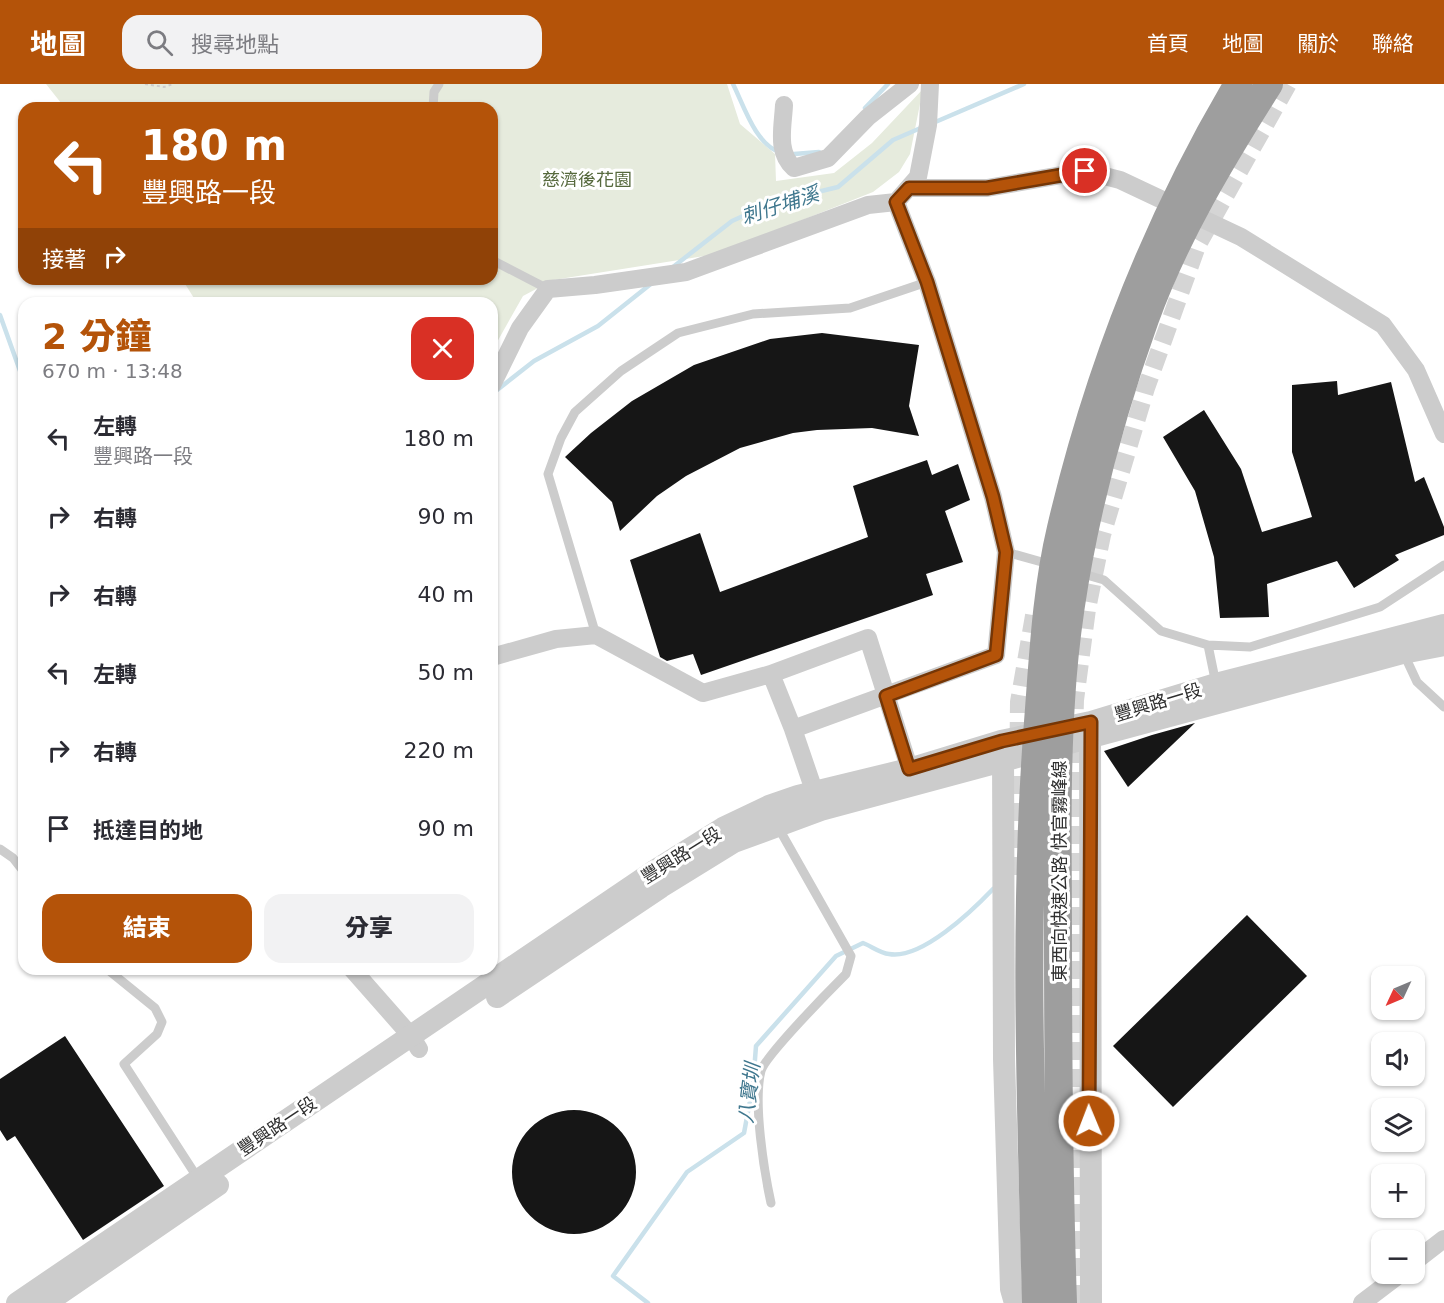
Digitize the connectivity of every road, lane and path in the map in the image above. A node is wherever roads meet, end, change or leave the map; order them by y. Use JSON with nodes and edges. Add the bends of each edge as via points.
{"nodes":[{"id":1,"x":145,"y":84,"type":"edge"},
{"id":2,"x":173,"y":84,"type":"edge"},
{"id":3,"x":439,"y":84,"type":"edge"},
{"id":4,"x":910,"y":84,"type":"edge"},
{"id":5,"x":930,"y":84,"type":"edge"},
{"id":6,"x":1238,"y":84,"type":"edge"},
{"id":7,"x":1269,"y":84,"type":"edge"},
{"id":8,"x":433,"y":102,"type":"edge"},
{"id":9,"x":784,"y":105,"type":"dead end"},
{"id":10,"x":909,"y":188,"type":"junction"},
{"id":11,"x":896,"y":202,"type":"junction"},
{"id":12,"x":498,"y":263,"type":"edge"},
{"id":13,"x":927,"y":282,"type":"junction"},
{"id":14,"x":548,"y":289,"type":"junction"},
{"id":15,"x":498,"y":373,"type":"edge"},
{"id":16,"x":1444,"y":434,"type":"edge"},
{"id":17,"x":1006,"y":552,"type":"junction"},
{"id":18,"x":1444,"y":565,"type":"edge"},
{"id":19,"x":1060,"y":567,"type":"dead end"},
{"id":20,"x":1071,"y":570,"type":"dead end"},
{"id":21,"x":1444,"y":625,"type":"edge"},
{"id":22,"x":596,"y":635,"type":"junction"},
{"id":23,"x":1208,"y":645,"type":"junction"},
{"id":24,"x":1444,"y":645,"type":"edge"},
{"id":25,"x":1401,"y":646,"type":"junction"},
{"id":26,"x":498,"y":655,"type":"edge"},
{"id":27,"x":771,"y":674,"type":"junction"},
{"id":28,"x":1218,"y":694,"type":"junction"},
{"id":29,"x":886,"y":696,"type":"junction"},
{"id":30,"x":1444,"y":706,"type":"edge"},
{"id":31,"x":793,"y":729,"type":"junction"},
{"id":32,"x":1090,"y":730,"type":"junction"},
{"id":33,"x":1003,"y":751,"type":"junction"},
{"id":34,"x":912,"y":777,"type":"junction"},
{"id":35,"x":818,"y":801,"type":"junction"},
{"id":36,"x":772,"y":815,"type":"junction"},
{"id":37,"x":0,"y":849,"type":"edge"},
{"id":38,"x":18,"y":864,"type":"edge"},
{"id":39,"x":114,"y":975,"type":"edge"},
{"id":40,"x":356,"y":975,"type":"edge"},
{"id":41,"x":415,"y":1042,"type":"junction"},
{"id":42,"x":203,"y":1185,"type":"junction"},
{"id":43,"x":771,"y":1203,"type":"dead end"},
{"id":44,"x":1444,"y":1239,"type":"edge"},
{"id":45,"x":1425,"y":1254,"type":"edge"},
{"id":46,"x":1387,"y":1284,"type":"edge"},
{"id":47,"x":17,"y":1303,"type":"edge"},
{"id":48,"x":46,"y":1303,"type":"edge"},
{"id":49,"x":1015,"y":1303,"type":"edge"},
{"id":50,"x":1036,"y":1303,"type":"edge"},
{"id":51,"x":1063,"y":1303,"type":"edge"},
{"id":52,"x":1091,"y":1303,"type":"edge"},
{"id":53,"x":1362,"y":1303,"type":"edge"}],
"edges":[{"from":1,"to":2,"type":"path"},
{"from":3,"to":8,"type":"lane"},
{"from":4,"to":9,"type":"street","via":[[868,117],[828,158],[794,168],[782,148]]},
{"from":5,"to":10,"type":"street","via":[[928,125],[918,177]]},
{"from":6,"to":50,"type":"highway","name":"東西向快速公路 快官霧峰線","via":[[1203,143],[1126,309],[1061,530],[1049,607],[1032,797],[1030,1040]]},
{"from":7,"to":51,"type":"highway","name":"東西向快速公路 快官霧峰線","via":[[1225,153],[1146,316],[1102,458],[1073,598],[1061,701],[1059,795]]},
{"from":10,"to":11,"type":"street"},
{"from":10,"to":16,"type":"street","via":[[987,188],[1085,171],[1120,180],[1241,237],[1383,325],[1416,369]]},
{"from":11,"to":13,"type":"street"},
{"from":11,"to":14,"type":"street","via":[[868,205],[686,272]]},
{"from":12,"to":14,"type":"lane"},
{"from":13,"to":17,"type":"street"},
{"from":13,"to":22,"type":"lane","via":[[875,304],[753,314],[678,333],[621,371],[575,412],[548,474]]},
{"from":14,"to":15,"type":"street","via":[[520,328]]},
{"from":17,"to":19,"type":"lane"},
{"from":17,"to":29,"type":"street","via":[[996,655]]},
{"from":18,"to":23,"type":"lane","via":[[1380,607],[1250,647]]},
{"from":20,"to":23,"type":"lane","via":[[1104,580],[1161,631]]},
{"from":21,"to":25,"type":"street","name":"豐興路一段"},
{"from":22,"to":26,"type":"street","via":[[556,639]]},
{"from":22,"to":27,"type":"street","via":[[703,693]]},
{"from":23,"to":28,"type":"lane"},
{"from":24,"to":25,"type":"street","name":"豐興路一段"},
{"from":25,"to":28,"type":"street","name":"豐興路一段"},
{"from":25,"to":30,"type":"lane","via":[[1418,682]]},
{"from":27,"to":29,"type":"street","via":[[868,638]]},
{"from":27,"to":31,"type":"street"},
{"from":28,"to":32,"type":"street","name":"豐興路一段"},
{"from":29,"to":31,"type":"street"},
{"from":29,"to":34,"type":"street"},
{"from":31,"to":35,"type":"street"},
{"from":32,"to":33,"type":"street","name":"豐興路一段"},
{"from":32,"to":52,"type":"street"},
{"from":33,"to":34,"type":"street","name":"豐興路一段"},
{"from":33,"to":49,"type":"street","via":[[1004,1059],[1011,1289]]},
{"from":34,"to":35,"type":"street","name":"豐興路一段"},
{"from":35,"to":36,"type":"street","name":"豐興路一段"},
{"from":36,"to":41,"type":"street","name":"豐興路一段"},
{"from":36,"to":43,"type":"lane","via":[[851,956],[846,974],[761,1069],[763,1164]]},
{"from":37,"to":38,"type":"lane"},
{"from":39,"to":42,"type":"lane","via":[[155,1008],[162,1022],[157,1034],[124,1064]]},
{"from":40,"to":41,"type":"street"},
{"from":41,"to":42,"type":"street","name":"豐興路一段"},
{"from":42,"to":47,"type":"street","name":"豐興路一段"},
{"from":42,"to":48,"type":"street","name":"豐興路一段"},
{"from":44,"to":45,"type":"street"},
{"from":46,"to":53,"type":"street"}]}
